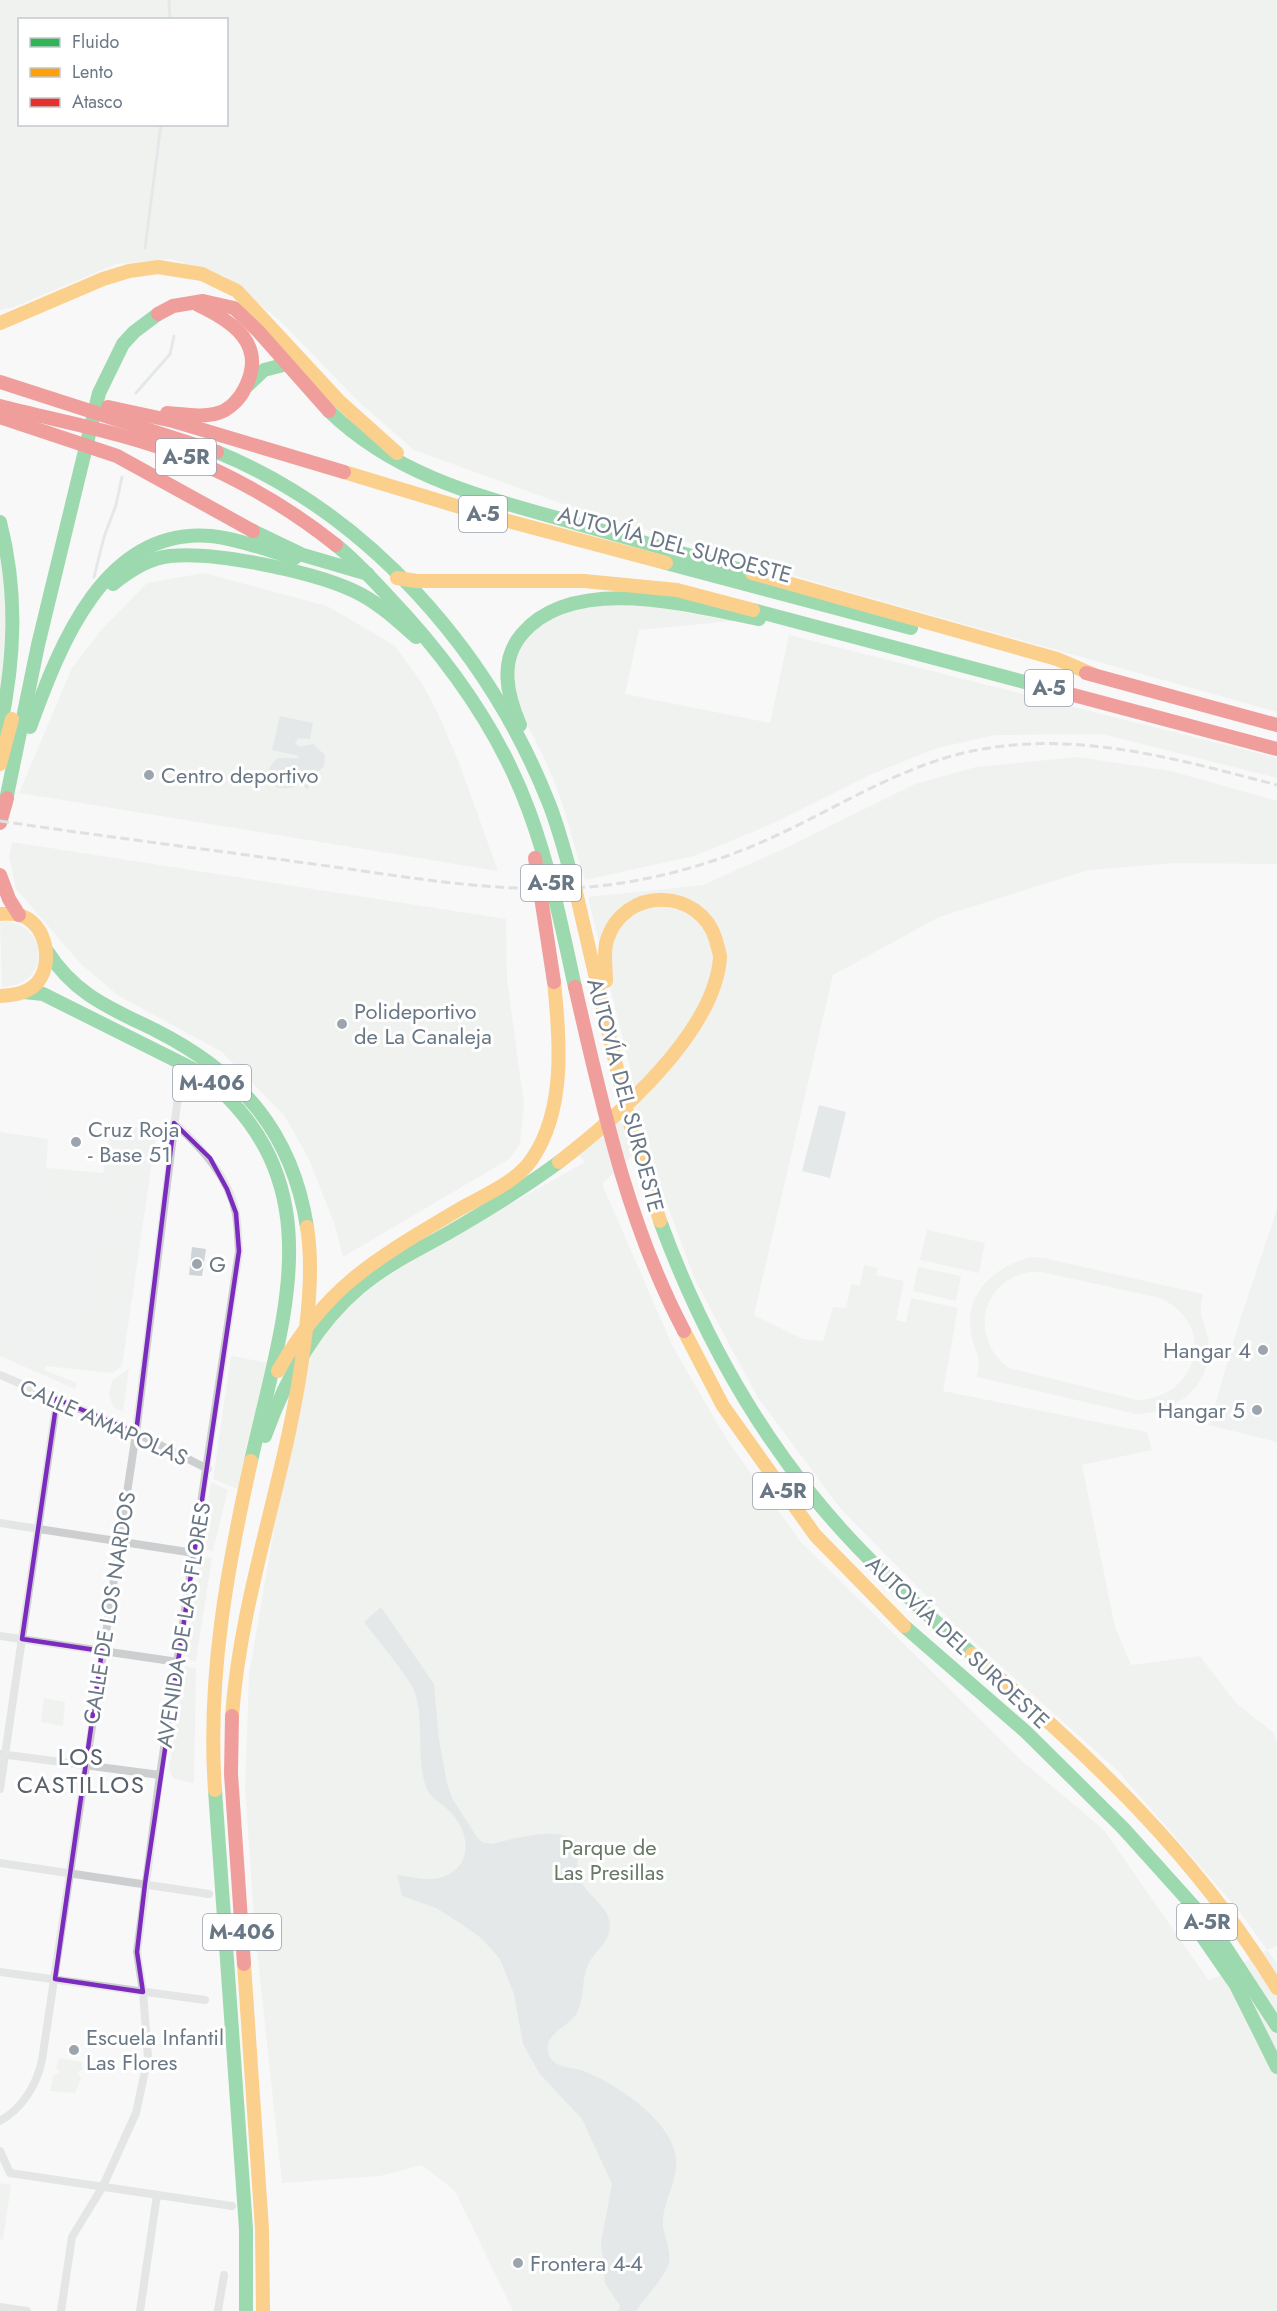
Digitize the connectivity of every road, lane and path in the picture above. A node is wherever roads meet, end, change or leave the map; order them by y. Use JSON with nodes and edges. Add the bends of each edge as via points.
{"nodes":[{"id":1,"x":194,"y":303,"type":"junction"},
{"id":2,"x":0,"y":324,"type":"edge"},
{"id":3,"x":287,"y":364,"type":"junction"},
{"id":4,"x":0,"y":382,"type":"edge"},
{"id":5,"x":244,"y":390,"type":"junction"},
{"id":6,"x":63,"y":399,"type":"junction"},
{"id":7,"x":0,"y":406,"type":"edge"},
{"id":8,"x":137,"y":412,"type":"junction"},
{"id":9,"x":0,"y":417,"type":"edge"},
{"id":10,"x":456,"y":489,"type":"junction"},
{"id":11,"x":0,"y":522,"type":"edge"},
{"id":12,"x":347,"y":564,"type":"junction"},
{"id":13,"x":53,"y":581,"type":"junction"},
{"id":14,"x":78,"y":618,"type":"junction"},
{"id":15,"x":822,"y":628,"type":"junction"},
{"id":16,"x":455,"y":673,"type":"junction"},
{"id":17,"x":1094,"y":675,"type":"junction"},
{"id":18,"x":1277,"y":725,"type":"edge"},
{"id":19,"x":0,"y":729,"type":"edge"},
{"id":20,"x":1277,"y":748,"type":"edge"},
{"id":21,"x":0,"y":764,"type":"edge"},
{"id":22,"x":5,"y":806,"type":"junction"},
{"id":23,"x":552,"y":809,"type":"junction"},
{"id":24,"x":529,"y":811,"type":"junction"},
{"id":25,"x":0,"y":823,"type":"edge"},
{"id":26,"x":0,"y":875,"type":"edge"},
{"id":27,"x":0,"y":914,"type":"edge"},
{"id":28,"x":19,"y":915,"type":"junction"},
{"id":29,"x":47,"y":951,"type":"junction"},
{"id":30,"x":24,"y":992,"type":"junction"},
{"id":31,"x":0,"y":996,"type":"edge"},
{"id":32,"x":619,"y":1073,"type":"junction"},
{"id":33,"x":180,"y":1080,"type":"dead end"},
{"id":34,"x":174,"y":1123,"type":"junction"},
{"id":35,"x":0,"y":1375,"type":"edge"},
{"id":36,"x":267,"y":1393,"type":"junction"},
{"id":37,"x":57,"y":1399,"type":"junction"},
{"id":38,"x":136,"y":1433,"type":"junction"},
{"id":39,"x":208,"y":1469,"type":"junction"},
{"id":40,"x":0,"y":1523,"type":"edge"},
{"id":41,"x":38,"y":1528,"type":"junction"},
{"id":42,"x":118,"y":1540,"type":"junction"},
{"id":43,"x":194,"y":1552,"type":"junction"},
{"id":44,"x":233,"y":1554,"type":"junction"},
{"id":45,"x":0,"y":1636,"type":"edge"},
{"id":46,"x":22,"y":1639,"type":"junction"},
{"id":47,"x":102,"y":1651,"type":"junction"},
{"id":48,"x":178,"y":1662,"type":"junction"},
{"id":49,"x":2,"y":1754,"type":"edge"},
{"id":50,"x":86,"y":1764,"type":"junction"},
{"id":51,"x":160,"y":1775,"type":"junction"},
{"id":52,"x":0,"y":1789,"type":"edge"},
{"id":53,"x":1123,"y":1828,"type":"junction"},
{"id":54,"x":0,"y":1863,"type":"edge"},
{"id":55,"x":72,"y":1873,"type":"junction"},
{"id":56,"x":146,"y":1883,"type":"junction"},
{"id":57,"x":209,"y":1894,"type":"dead end"},
{"id":58,"x":1253,"y":1946,"type":"junction"},
{"id":59,"x":0,"y":1972,"type":"edge"},
{"id":60,"x":1277,"y":1977,"type":"edge"},
{"id":61,"x":55,"y":1979,"type":"junction"},
{"id":62,"x":1277,"y":1988,"type":"edge"},
{"id":63,"x":143,"y":1992,"type":"junction"},
{"id":64,"x":205,"y":2000,"type":"dead end"},
{"id":65,"x":1277,"y":2026,"type":"edge"},
{"id":66,"x":1277,"y":2067,"type":"edge"},
{"id":67,"x":0,"y":2121,"type":"edge"},
{"id":68,"x":0,"y":2151,"type":"edge"},
{"id":69,"x":103,"y":2187,"type":"junction"},
{"id":70,"x":157,"y":2195,"type":"junction"},
{"id":71,"x":232,"y":2206,"type":"dead end"},
{"id":72,"x":224,"y":2275,"type":"dead end"},
{"id":73,"x":0,"y":2307,"type":"edge"},
{"id":74,"x":27,"y":2311,"type":"edge"},
{"id":75,"x":61,"y":2311,"type":"edge"},
{"id":76,"x":140,"y":2311,"type":"edge"},
{"id":77,"x":218,"y":2311,"type":"edge"},
{"id":78,"x":246,"y":2311,"type":"edge"},
{"id":79,"x":263,"y":2311,"type":"edge"}],
"edges":[{"from":1,"to":3,"type":"main road","via":[[219,301],[234,308]]},
{"from":1,"to":5,"type":"main road","via":[[220,314],[249,342],[251,375]]},
{"from":1,"to":13,"type":"main road","via":[[172,305],[138,327],[122,345],[105,377]]},
{"from":2,"to":10,"type":"main road","via":[[129,271],[158,267],[202,274],[237,291],[340,402],[390,448]]},
{"from":3,"to":5,"type":"main road","via":[[273,364]]},
{"from":3,"to":10,"type":"main road","via":[[326,408],[376,450]]},
{"from":4,"to":6,"type":"main road","name":"AUTOVÍA DEL SUROESTE","number":"A-5"},
{"from":5,"to":8,"type":"main road","via":[[220,412]]},
{"from":6,"to":8,"type":"main road","name":"AUTOVÍA DEL SUROESTE","number":"A-5"},
{"from":6,"to":23,"type":"main road","name":"AUTOVÍA DEL SUROESTE","number":"A-5R","via":[[190,441],[242,463],[278,481],[339,522],[415,594],[462,647],[497,698]]},
{"from":7,"to":12,"type":"main road","name":"AUTOVÍA DEL SUROESTE","number":"A-5R","via":[[185,457],[258,492],[315,528]]},
{"from":8,"to":17,"type":"main road","name":"AUTOVÍA DEL SUROESTE","number":"A-5","via":[[504,520]]},
{"from":9,"to":12,"type":"main road","name":"AUTOVÍA DEL SUROESTE","number":"A-5","via":[[115,455],[270,538]]},
{"from":10,"to":17,"type":"main road","via":[[1057,659]]},
{"from":11,"to":19,"type":"main road","via":[[13,578],[15,622]]},
{"from":12,"to":14,"type":"main road","via":[[275,553],[245,542],[209,536],[171,538],[134,554],[96,591]]},
{"from":12,"to":15,"type":"main road","name":"AUTOVÍA DEL SUROESTE","number":"A-5","via":[[417,581],[584,581],[677,590]]},
{"from":12,"to":16,"type":"main road","name":"AUTOVÍA DEL SUROESTE","number":"A-5R","via":[[384,591]]},
{"from":13,"to":21,"type":"main road"},
{"from":13,"to":22,"type":"main road"},
{"from":14,"to":16,"type":"main road","via":[[108,587],[142,566],[170,556],[221,558],[353,591],[381,607]]},
{"from":14,"to":22,"type":"main road","via":[[41,694]]},
{"from":15,"to":20,"type":"main road","name":"AUTOVÍA DEL SUROESTE","number":"A-5"},
{"from":15,"to":23,"type":"main road","via":[[609,599],[571,602],[534,618],[512,647],[507,682],[516,715],[547,782]]},
{"from":16,"to":24,"type":"main road","name":"AUTOVÍA DEL SUROESTE","number":"A-5R","via":[[509,764]]},
{"from":17,"to":18,"type":"main road","name":"AUTOVÍA DEL SUROESTE","number":"A-5"},
{"from":22,"to":25,"type":"main road"},
{"from":23,"to":32,"type":"main road","name":"AUTOVÍA DEL SUROESTE","number":"A-5R","via":[[593,956]]},
{"from":24,"to":36,"type":"main road","via":[[547,922],[559,1046],[553,1103],[544,1138],[533,1160],[511,1179],[369,1264],[337,1289],[314,1311],[292,1342]]},
{"from":24,"to":53,"type":"main road","name":"AUTOVÍA DEL SUROESTE","number":"A-5R","via":[[554,893],[625,1189],[663,1291],[723,1406],[815,1535],[910,1632],[1026,1732]]},
{"from":26,"to":28,"type":"main road"},
{"from":27,"to":28,"type":"main road"},
{"from":28,"to":29,"type":"main road","via":[[37,928]]},
{"from":29,"to":30,"type":"main road","via":[[44,971]]},
{"from":29,"to":79,"type":"main road","number":"M-406","via":[[59,971],[79,991],[208,1060],[256,1104],[283,1148],[308,1236],[309,1295],[294,1399],[238,1660],[231,1740],[262,2229]]},
{"from":30,"to":31,"type":"main road"},
{"from":30,"to":36,"type":"main road","number":"M-406","via":[[52,998],[200,1072],[227,1096],[261,1138],[287,1205],[291,1255],[288,1293]]},
{"from":32,"to":44,"type":"main road","via":[[604,969],[606,938],[614,920],[642,900],[664,898],[684,902],[707,920],[719,950],[718,973],[705,1008],[655,1076],[587,1141],[540,1177],[383,1270],[358,1288],[322,1327],[287,1384],[269,1426]]},
{"from":32,"to":58,"type":"main road","name":"AUTOVÍA DEL SUROESTE","number":"A-5R","via":[[645,1177],[685,1284],[747,1404],[811,1493],[833,1521],[944,1631],[1095,1763],[1177,1850]]},
{"from":33,"to":34,"type":"street","name":"CALLE DE LOS NARDOS"},
{"from":34,"to":38,"type":"street","name":"CALLE DE LOS NARDOS"},
{"from":34,"to":39,"type":"street","name":"AVENIDA DE LAS FLORES","via":[[210,1158],[236,1213],[239,1251]]},
{"from":35,"to":37,"type":"street","name":"CALLE AMAPOLAS"},
{"from":36,"to":44,"type":"main road","number":"M-406"},
{"from":37,"to":38,"type":"street","name":"CALLE AMAPOLAS"},
{"from":37,"to":41,"type":"street"},
{"from":38,"to":39,"type":"street","name":"CALLE AMAPOLAS"},
{"from":38,"to":42,"type":"street","name":"CALLE DE LOS NARDOS"},
{"from":39,"to":43,"type":"street","name":"AVENIDA DE LAS FLORES"},
{"from":40,"to":41,"type":"street"},
{"from":41,"to":42,"type":"street"},
{"from":41,"to":46,"type":"street"},
{"from":42,"to":43,"type":"street"},
{"from":42,"to":47,"type":"street","name":"CALLE DE LOS NARDOS"},
{"from":43,"to":48,"type":"street","name":"AVENIDA DE LAS FLORES"},
{"from":44,"to":78,"type":"main road","number":"M-406","via":[[216,1663],[214,1773],[246,2229]]},
{"from":45,"to":46,"type":"street"},
{"from":46,"to":47,"type":"street"},
{"from":46,"to":49,"type":"street"},
{"from":47,"to":48,"type":"street"},
{"from":47,"to":50,"type":"street","name":"CALLE DE LOS NARDOS"},
{"from":48,"to":51,"type":"street","name":"AVENIDA DE LAS FLORES"},
{"from":49,"to":50,"type":"street"},
{"from":49,"to":52,"type":"street"},
{"from":50,"to":51,"type":"street"},
{"from":50,"to":55,"type":"street","name":"CALLE DE LOS NARDOS"},
{"from":51,"to":56,"type":"street","name":"AVENIDA DE LAS FLORES"},
{"from":53,"to":65,"type":"main road","name":"AUTOVÍA DEL SUROESTE","number":"A-5R","via":[[1213,1929]]},
{"from":53,"to":66,"type":"main road","via":[[1204,1936],[1265,2037]]},
{"from":54,"to":55,"type":"street"},
{"from":55,"to":56,"type":"street"},
{"from":55,"to":61,"type":"street","name":"CALLE DE LOS NARDOS"},
{"from":56,"to":57,"type":"street"},
{"from":56,"to":63,"type":"street","name":"AVENIDA DE LAS FLORES","via":[[137,1952]]},
{"from":58,"to":60,"type":"main road"},
{"from":58,"to":62,"type":"main road","name":"AUTOVÍA DEL SUROESTE","number":"A-5R"},
{"from":59,"to":61,"type":"street"},
{"from":61,"to":63,"type":"street"},
{"from":61,"to":67,"type":"street","name":"CALLE DE LOS NARDOS","via":[[39,2072],[27,2096]]},
{"from":63,"to":64,"type":"street"},
{"from":63,"to":69,"type":"street","name":"AVENIDA DE LAS FLORES","via":[[148,2057],[135,2113]]},
{"from":68,"to":69,"type":"street","via":[[10,2173]]},
{"from":69,"to":70,"type":"street"},
{"from":69,"to":75,"type":"street","name":"AVENIDA DE LAS FLORES","via":[[72,2237]]},
{"from":70,"to":71,"type":"street"},
{"from":70,"to":76,"type":"street"},
{"from":72,"to":77,"type":"street"},
{"from":73,"to":74,"type":"street"}]}
